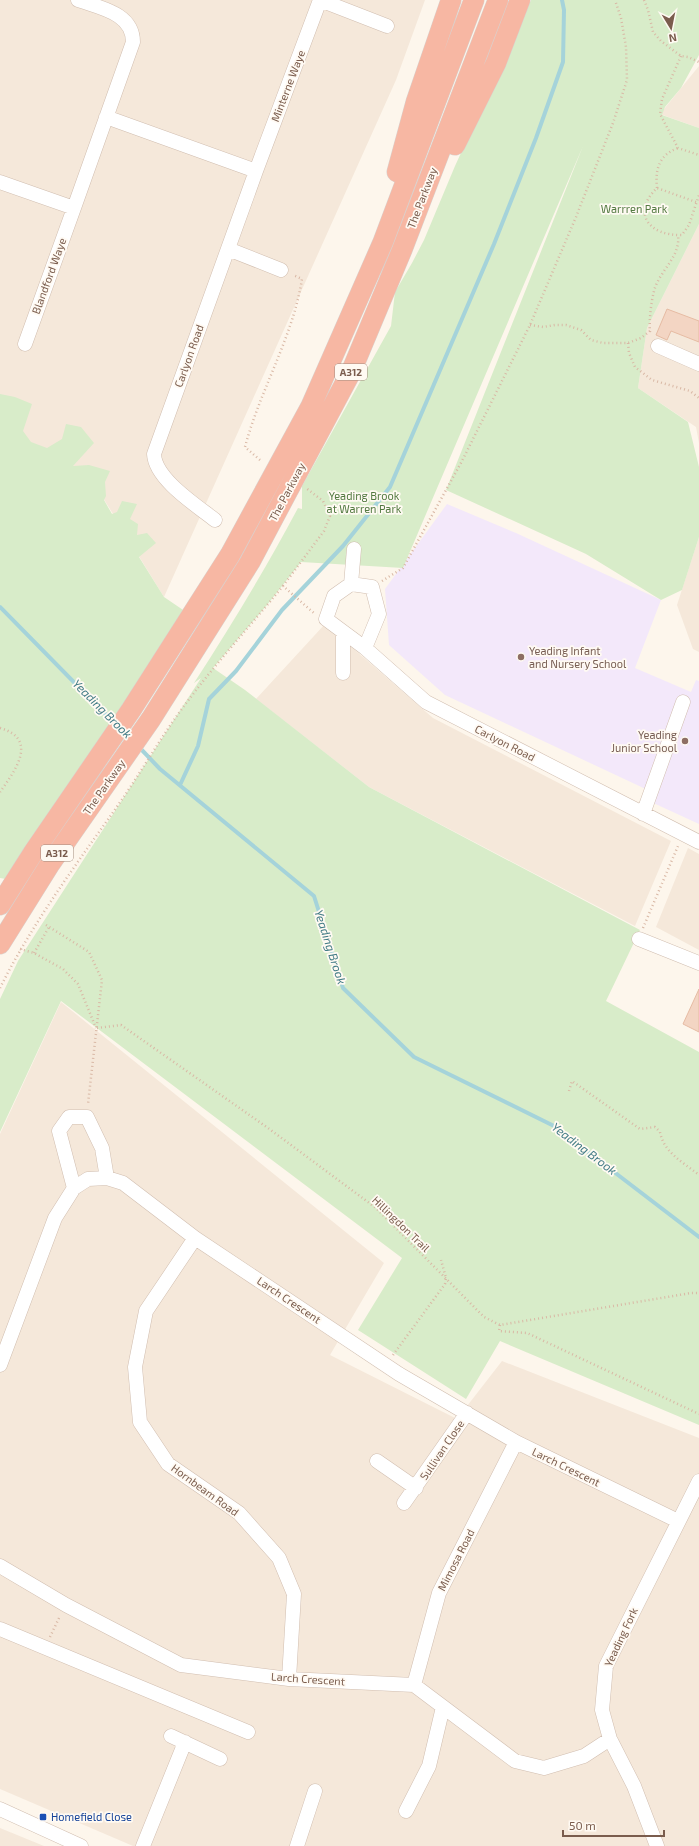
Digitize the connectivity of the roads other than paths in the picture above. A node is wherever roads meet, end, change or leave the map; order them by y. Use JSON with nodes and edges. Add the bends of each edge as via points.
{"nodes":[{"id":1,"x":78,"y":0,"type":"edge"},
{"id":2,"x":320,"y":0,"type":"edge"},
{"id":3,"x":451,"y":0,"type":"edge"},
{"id":4,"x":474,"y":0,"type":"edge"},
{"id":5,"x":498,"y":0,"type":"edge"},
{"id":6,"x":520,"y":0,"type":"edge"},
{"id":7,"x":387,"y":26,"type":"dead end"},
{"id":8,"x":106,"y":117,"type":"junction"},
{"id":9,"x":256,"y":171,"type":"junction"},
{"id":10,"x":0,"y":182,"type":"edge"},
{"id":11,"x":74,"y":208,"type":"junction"},
{"id":12,"x":383,"y":242,"type":"junction"},
{"id":13,"x":228,"y":249,"type":"junction"},
{"id":14,"x":402,"y":250,"type":"junction"},
{"id":15,"x":281,"y":270,"type":"road end"},
{"id":16,"x":25,"y":344,"type":"dead end"},
{"id":17,"x":658,"y":346,"type":"road end"},
{"id":18,"x":699,"y":364,"type":"edge"},
{"id":19,"x":214,"y":520,"type":"dead end"},
{"id":20,"x":354,"y":549,"type":"dead end"},
{"id":21,"x":351,"y":584,"type":"junction"},
{"id":22,"x":343,"y":632,"type":"junction"},
{"id":23,"x":365,"y":648,"type":"junction"},
{"id":24,"x":343,"y":673,"type":"dead end"},
{"id":25,"x":683,"y":702,"type":"dead end"},
{"id":26,"x":643,"y":814,"type":"junction"},
{"id":27,"x":699,"y":842,"type":"edge"},
{"id":28,"x":0,"y":905,"type":"edge"},
{"id":29,"x":639,"y":939,"type":"road end"},
{"id":30,"x":0,"y":944,"type":"edge"},
{"id":31,"x":699,"y":963,"type":"edge"},
{"id":32,"x":107,"y":1178,"type":"junction"},
{"id":33,"x":74,"y":1188,"type":"junction"},
{"id":34,"x":195,"y":1238,"type":"junction"},
{"id":35,"x":0,"y":1365,"type":"edge"},
{"id":36,"x":467,"y":1413,"type":"junction"},
{"id":37,"x":516,"y":1442,"type":"junction"},
{"id":38,"x":377,"y":1461,"type":"dead end"},
{"id":39,"x":699,"y":1481,"type":"edge"},
{"id":40,"x":416,"y":1488,"type":"junction"},
{"id":41,"x":404,"y":1503,"type":"dead end"},
{"id":42,"x":678,"y":1521,"type":"junction"},
{"id":43,"x":0,"y":1566,"type":"edge"},
{"id":44,"x":0,"y":1629,"type":"edge"},
{"id":45,"x":289,"y":1679,"type":"junction"},
{"id":46,"x":414,"y":1685,"type":"junction"},
{"id":47,"x":443,"y":1707,"type":"junction"},
{"id":48,"x":248,"y":1732,"type":"dead end"},
{"id":49,"x":171,"y":1736,"type":"dead end"},
{"id":50,"x":610,"y":1739,"type":"junction"},
{"id":51,"x":185,"y":1742,"type":"junction"},
{"id":52,"x":220,"y":1759,"type":"dead end"},
{"id":53,"x":315,"y":1791,"type":"dead end"},
{"id":54,"x":0,"y":1810,"type":"edge"},
{"id":55,"x":406,"y":1811,"type":"dead end"},
{"id":56,"x":81,"y":1846,"type":"edge"},
{"id":57,"x":143,"y":1846,"type":"edge"},
{"id":58,"x":297,"y":1846,"type":"edge"},
{"id":59,"x":657,"y":1846,"type":"edge"}],
"edges":[{"from":1,"to":8,"type":"street","name":"Blandford Waye","via":[[122,17],[133,37],[132,48]]},
{"from":2,"to":7,"type":"street"},
{"from":2,"to":9,"type":"street","name":"Minterne Waye"},
{"from":3,"to":12,"type":"highway","number":"A312","via":[[416,102]]},
{"from":4,"to":12,"type":"highway","name":"The Parkway","number":"A312"},
{"from":5,"to":14,"type":"highway","name":"The Parkway","number":"A312"},
{"from":6,"to":14,"type":"highway","number":"A312","via":[[496,63]]},
{"from":8,"to":9,"type":"street"},
{"from":8,"to":11,"type":"street","name":"Blandford Waye"},
{"from":9,"to":13,"type":"street","name":"Carlyon Road"},
{"from":10,"to":11,"type":"street"},
{"from":11,"to":16,"type":"street","name":"Blandford Waye"},
{"from":12,"to":28,"type":"highway","name":"The Parkway","number":"A312","via":[[300,427],[230,555],[131,710]]},
{"from":13,"to":15,"type":"street"},
{"from":13,"to":19,"type":"street","name":"Carlyon Road","via":[[154,454],[156,465],[164,477]]},
{"from":14,"to":30,"type":"highway","name":"The Parkway","number":"A312","via":[[351,372],[159,725],[119,766],[50,864]]},
{"from":17,"to":18,"type":"street"},
{"from":20,"to":21,"type":"street"},
{"from":21,"to":22,"type":"street","name":"Carlyon Road","via":[[334,596],[326,619]]},
{"from":21,"to":23,"type":"street","via":[[372,587],[379,614]]},
{"from":22,"to":23,"type":"street","name":"Carlyon Road"},
{"from":22,"to":24,"type":"street"},
{"from":23,"to":26,"type":"street","name":"Carlyon Road","via":[[426,702]]},
{"from":25,"to":26,"type":"street"},
{"from":26,"to":27,"type":"street","name":"Carlyon Road"},
{"from":29,"to":31,"type":"street"},
{"from":32,"to":33,"type":"street","name":"Larch Crescent","via":[[88,1179]]},
{"from":32,"to":33,"type":"street","via":[[102,1148],[87,1117],[69,1117],[58,1131]]},
{"from":32,"to":34,"type":"street","name":"Larch Crescent","via":[[123,1183]]},
{"from":33,"to":35,"type":"street","name":"Larch Crescent","via":[[55,1218]]},
{"from":34,"to":36,"type":"street","name":"Larch Crescent","via":[[386,1366]]},
{"from":34,"to":45,"type":"street","name":"Hornbeam Road","via":[[146,1311],[135,1367],[140,1422],[168,1464],[239,1513],[279,1558],[294,1594]]},
{"from":36,"to":37,"type":"street","name":"Larch Crescent"},
{"from":36,"to":40,"type":"street","name":"Sullivan Close"},
{"from":37,"to":42,"type":"street","name":"Larch Crescent"},
{"from":37,"to":46,"type":"street","name":"Mimosa Road","via":[[439,1592]]},
{"from":38,"to":40,"type":"street","name":"Sullivan Close"},
{"from":39,"to":42,"type":"street","name":"Yeading Fork"},
{"from":40,"to":41,"type":"street","name":"Sullivan Close"},
{"from":42,"to":50,"type":"street","name":"Yeading Fork","via":[[606,1666],[602,1710]]},
{"from":43,"to":45,"type":"street","name":"Larch Crescent","via":[[66,1605],[181,1665]]},
{"from":44,"to":48,"type":"street"},
{"from":45,"to":46,"type":"street","name":"Larch Crescent"},
{"from":46,"to":47,"type":"street"},
{"from":47,"to":50,"type":"street","via":[[515,1761],[544,1768],[584,1756]]},
{"from":47,"to":55,"type":"street","via":[[429,1766]]},
{"from":49,"to":51,"type":"street"},
{"from":50,"to":59,"type":"street","name":"Yeading Fork","via":[[634,1786]]},
{"from":51,"to":52,"type":"street"},
{"from":51,"to":57,"type":"street"},
{"from":53,"to":58,"type":"street"},
{"from":54,"to":56,"type":"street"}]}
